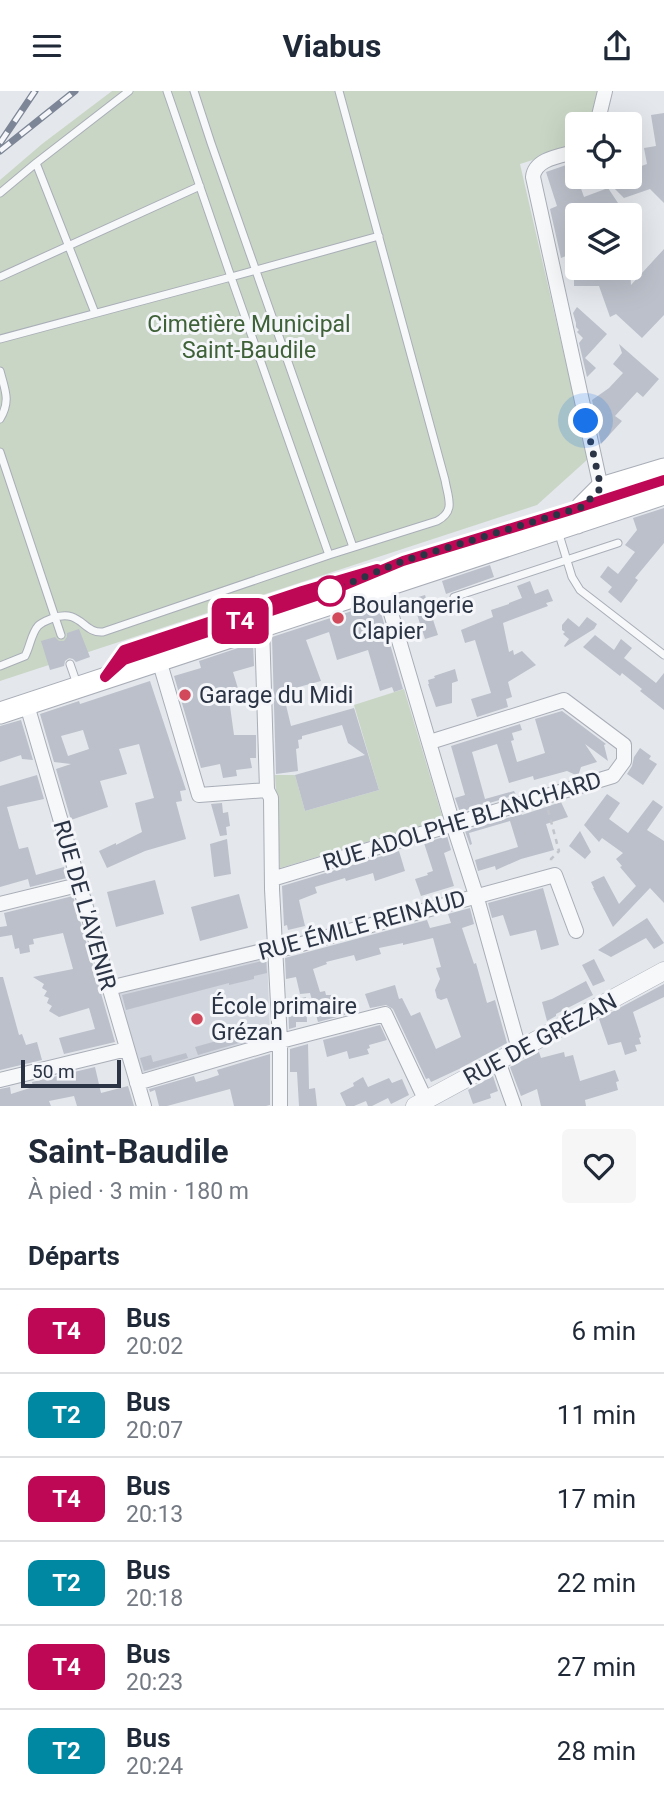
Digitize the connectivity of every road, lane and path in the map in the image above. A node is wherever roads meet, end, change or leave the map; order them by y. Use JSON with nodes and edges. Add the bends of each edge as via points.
{"nodes":[{"id":1,"x":129,"y":91,"type":"edge"},
{"id":2,"x":167,"y":91,"type":"edge"},
{"id":3,"x":194,"y":91,"type":"edge"},
{"id":4,"x":339,"y":91,"type":"edge"},
{"id":5,"x":605,"y":91,"type":"edge"},
{"id":6,"x":600,"y":112,"type":"edge"},
{"id":7,"x":565,"y":155,"type":"edge"},
{"id":8,"x":36,"y":163,"type":"junction"},
{"id":9,"x":200,"y":186,"type":"junction"},
{"id":10,"x":0,"y":193,"type":"edge"},
{"id":11,"x":379,"y":236,"type":"junction"},
{"id":12,"x":69,"y":246,"type":"junction"},
{"id":13,"x":255,"y":270,"type":"junction"},
{"id":14,"x":0,"y":277,"type":"edge"},
{"id":15,"x":231,"y":277,"type":"junction"},
{"id":16,"x":95,"y":313,"type":"junction"},
{"id":17,"x":0,"y":339,"type":"edge"},
{"id":18,"x":0,"y":371,"type":"edge"},
{"id":19,"x":0,"y":419,"type":"edge"},
{"id":20,"x":0,"y":452,"type":"edge"},
{"id":21,"x":664,"y":469,"type":"edge"},
{"id":22,"x":664,"y":480,"type":"edge"},
{"id":23,"x":601,"y":488,"type":"junction"},
{"id":24,"x":664,"y":494,"type":"edge"},
{"id":25,"x":572,"y":520,"type":"junction"},
{"id":26,"x":618,"y":543,"type":"dead end"},
{"id":27,"x":353,"y":547,"type":"junction"},
{"id":28,"x":329,"y":555,"type":"junction"},
{"id":29,"x":566,"y":560,"type":"junction"},
{"id":30,"x":383,"y":586,"type":"junction"},
{"id":31,"x":454,"y":597,"type":"dead end"},
{"id":32,"x":55,"y":617,"type":"junction"},
{"id":33,"x":262,"y":626,"type":"junction"},
{"id":34,"x":61,"y":635,"type":"dead end"},
{"id":35,"x":664,"y":655,"type":"edge"},
{"id":36,"x":159,"y":660,"type":"junction"},
{"id":37,"x":0,"y":666,"type":"edge"},
{"id":38,"x":105,"y":677,"type":"junction"},
{"id":39,"x":74,"y":679,"type":"junction"},
{"id":40,"x":0,"y":703,"type":"edge"},
{"id":41,"x":27,"y":705,"type":"junction"},
{"id":42,"x":0,"y":711,"type":"edge"},
{"id":43,"x":429,"y":742,"type":"junction"},
{"id":44,"x":267,"y":790,"type":"junction"},
{"id":45,"x":544,"y":796,"type":"junction"},
{"id":46,"x":453,"y":824,"type":"junction"},
{"id":47,"x":555,"y":875,"type":"junction"},
{"id":48,"x":272,"y":879,"type":"junction"},
{"id":49,"x":78,"y":885,"type":"junction"},
{"id":50,"x":476,"y":895,"type":"junction"},
{"id":51,"x":0,"y":904,"type":"edge"},
{"id":52,"x":576,"y":931,"type":"dead end"},
{"id":53,"x":275,"y":948,"type":"junction"},
{"id":54,"x":664,"y":971,"type":"edge"},
{"id":55,"x":109,"y":988,"type":"junction"},
{"id":56,"x":280,"y":1041,"type":"junction"},
{"id":57,"x":127,"y":1049,"type":"junction"},
{"id":58,"x":519,"y":1049,"type":"junction"},
{"id":59,"x":498,"y":1061,"type":"junction"},
{"id":60,"x":0,"y":1080,"type":"edge"},
{"id":61,"x":137,"y":1083,"type":"junction"},
{"id":62,"x":420,"y":1103,"type":"edge"},
{"id":63,"x":144,"y":1106,"type":"edge"},
{"id":64,"x":280,"y":1106,"type":"edge"},
{"id":65,"x":514,"y":1106,"type":"edge"}],
"edges":[{"from":1,"to":8,"type":"lane"},
{"from":2,"to":9,"type":"lane"},
{"from":3,"to":13,"type":"lane"},
{"from":4,"to":11,"type":"lane"},
{"from":5,"to":6,"type":"street"},
{"from":7,"to":23,"type":"street","via":[[540,163],[533,177]]},
{"from":8,"to":10,"type":"lane"},
{"from":8,"to":12,"type":"lane"},
{"from":9,"to":12,"type":"lane"},
{"from":9,"to":15,"type":"lane"},
{"from":11,"to":13,"type":"lane"},
{"from":11,"to":27,"type":"lane","via":[[450,508],[437,520]]},
{"from":12,"to":14,"type":"lane"},
{"from":12,"to":16,"type":"lane"},
{"from":13,"to":15,"type":"lane"},
{"from":13,"to":27,"type":"lane"},
{"from":15,"to":16,"type":"lane"},
{"from":15,"to":28,"type":"lane"},
{"from":16,"to":17,"type":"lane"},
{"from":18,"to":19,"type":"lane","via":[[7,400]]},
{"from":20,"to":32,"type":"lane"},
{"from":21,"to":23,"type":"main road"},
{"from":22,"to":25,"type":"lane"},
{"from":23,"to":25,"type":"main road"},
{"from":24,"to":25,"type":"main road"},
{"from":25,"to":29,"type":"lane"},
{"from":25,"to":30,"type":"main road"},
{"from":25,"to":38,"type":"lane","via":[[403,561],[331,591],[124,660]]},
{"from":26,"to":29,"type":"lane"},
{"from":27,"to":28,"type":"lane"},
{"from":28,"to":32,"type":"lane","via":[[103,632],[68,615]]},
{"from":29,"to":31,"type":"lane"},
{"from":29,"to":35,"type":"lane","via":[[580,590]]},
{"from":30,"to":33,"type":"main road"},
{"from":30,"to":43,"type":"street"},
{"from":32,"to":34,"type":"lane"},
{"from":32,"to":37,"type":"lane","via":[[37,627],[25,656]]},
{"from":33,"to":36,"type":"main road"},
{"from":33,"to":44,"type":"street"},
{"from":36,"to":38,"type":"main road"},
{"from":36,"to":44,"type":"street","via":[[199,795]]},
{"from":38,"to":39,"type":"main road"},
{"from":39,"to":40,"type":"main road"},
{"from":39,"to":41,"type":"main road"},
{"from":39,"to":42,"type":"lane"},
{"from":41,"to":42,"type":"main road"},
{"from":41,"to":49,"type":"street","name":"RUE DE L'AVENIR"},
{"from":43,"to":45,"type":"street","name":"RUE ADOLPHE BLANCHARD","via":[[564,700],[624,745],[624,761],[613,776]]},
{"from":43,"to":46,"type":"street"},
{"from":44,"to":48,"type":"street","via":[[271,798]]},
{"from":45,"to":46,"type":"street","name":"RUE ADOLPHE BLANCHARD"},
{"from":45,"to":47,"type":"path","via":[[559,851],[551,859]]},
{"from":46,"to":48,"type":"street","name":"RUE ADOLPHE BLANCHARD"},
{"from":46,"to":50,"type":"street"},
{"from":47,"to":50,"type":"street","name":"RUE ÉMILE REINAUD"},
{"from":47,"to":52,"type":"street"},
{"from":48,"to":53,"type":"street"},
{"from":49,"to":51,"type":"street"},
{"from":49,"to":55,"type":"street","name":"RUE DE L'AVENIR"},
{"from":50,"to":53,"type":"street","name":"RUE ÉMILE REINAUD"},
{"from":50,"to":58,"type":"street"},
{"from":53,"to":55,"type":"street","name":"RUE ÉMILE REINAUD"},
{"from":53,"to":56,"type":"street"},
{"from":54,"to":58,"type":"street","name":"RUE DE GRÉZAN"},
{"from":55,"to":57,"type":"street","name":"RUE DE L'AVENIR"},
{"from":56,"to":61,"type":"street"},
{"from":56,"to":62,"type":"street","via":[[385,1014]]},
{"from":56,"to":64,"type":"street"},
{"from":57,"to":60,"type":"street"},
{"from":57,"to":61,"type":"street","name":"RUE DE L'AVENIR"},
{"from":58,"to":59,"type":"street","name":"RUE DE GRÉZAN"},
{"from":59,"to":62,"type":"street","name":"RUE DE GRÉZAN"},
{"from":59,"to":65,"type":"street"},
{"from":61,"to":63,"type":"street","name":"RUE DE L'AVENIR"}]}
